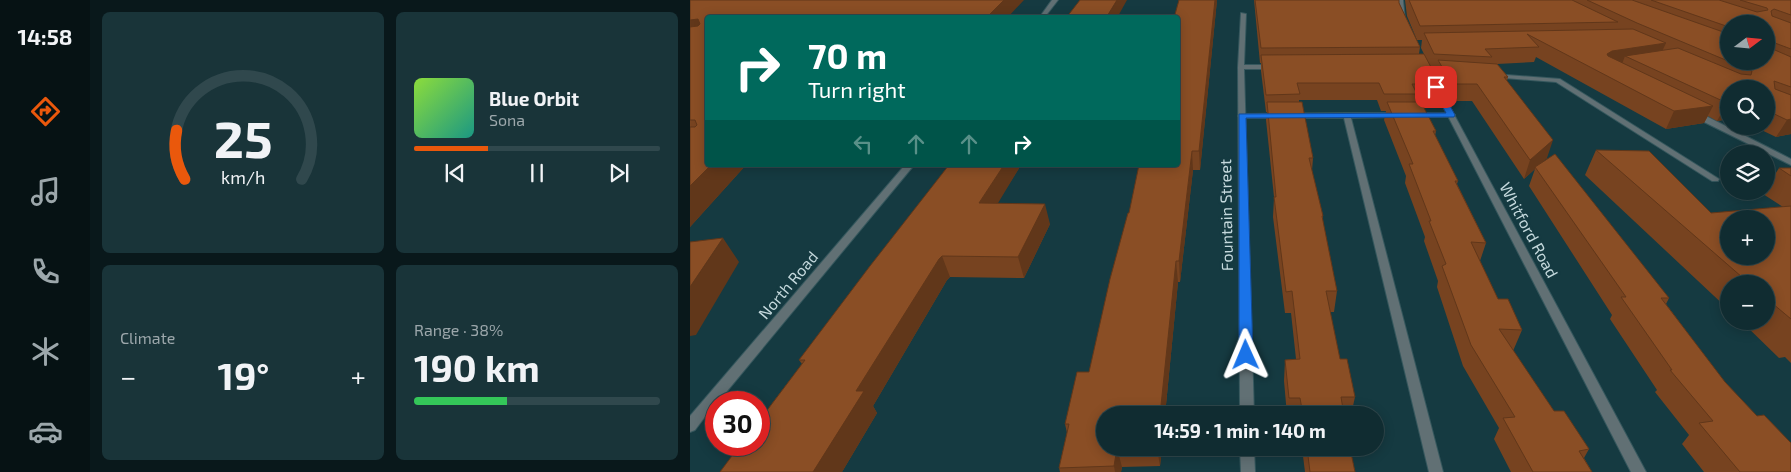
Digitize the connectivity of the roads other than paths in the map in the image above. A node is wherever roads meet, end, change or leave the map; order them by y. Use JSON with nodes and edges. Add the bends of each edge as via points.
{"nodes":[{"id":1,"x":1055,"y":0,"type":"edge"},
{"id":2,"x":1400,"y":0,"type":"edge"},
{"id":3,"x":1243,"y":14,"type":"dead end"},
{"id":4,"x":1043,"y":15,"type":"edge"},
{"id":5,"x":1408,"y":30,"type":"edge"},
{"id":6,"x":1241,"y":67,"type":"junction"},
{"id":7,"x":1280,"y":67,"type":"edge"},
{"id":8,"x":1433,"y":73,"type":"edge"},
{"id":9,"x":1484,"y":76,"type":"edge"},
{"id":10,"x":1685,"y":110,"type":"edge"},
{"id":11,"x":1451,"y":115,"type":"junction"},
{"id":12,"x":1242,"y":116,"type":"junction"},
{"id":13,"x":1347,"y":116,"type":"junction"},
{"id":14,"x":1791,"y":162,"type":"edge"},
{"id":15,"x":908,"y":167,"type":"edge"},
{"id":16,"x":1716,"y":179,"type":"dead end"},
{"id":17,"x":1247,"y":406,"type":"edge"},
{"id":18,"x":691,"y":424,"type":"edge"},
{"id":19,"x":1247,"y":456,"type":"edge"},
{"id":20,"x":1248,"y":472,"type":"edge"},
{"id":21,"x":1436,"y":472,"type":"edge"},
{"id":22,"x":1639,"y":472,"type":"edge"}],
"edges":[{"from":1,"to":4,"type":"street"},
{"from":2,"to":5,"type":"street"},
{"from":3,"to":6,"type":"street","name":"Fountain Street"},
{"from":6,"to":7,"type":"street"},
{"from":6,"to":12,"type":"street","name":"Fountain Street"},
{"from":8,"to":11,"type":"street","name":"Whitford Road"},
{"from":9,"to":16,"type":"street","via":[[1558,80]]},
{"from":10,"to":14,"type":"street"},
{"from":11,"to":13,"type":"street"},
{"from":11,"to":22,"type":"street","name":"Whitford Road"},
{"from":12,"to":13,"type":"street"},
{"from":12,"to":17,"type":"street","name":"Fountain Street"},
{"from":13,"to":21,"type":"street"},
{"from":15,"to":18,"type":"street","name":"North Road"},
{"from":19,"to":20,"type":"street"}]}
